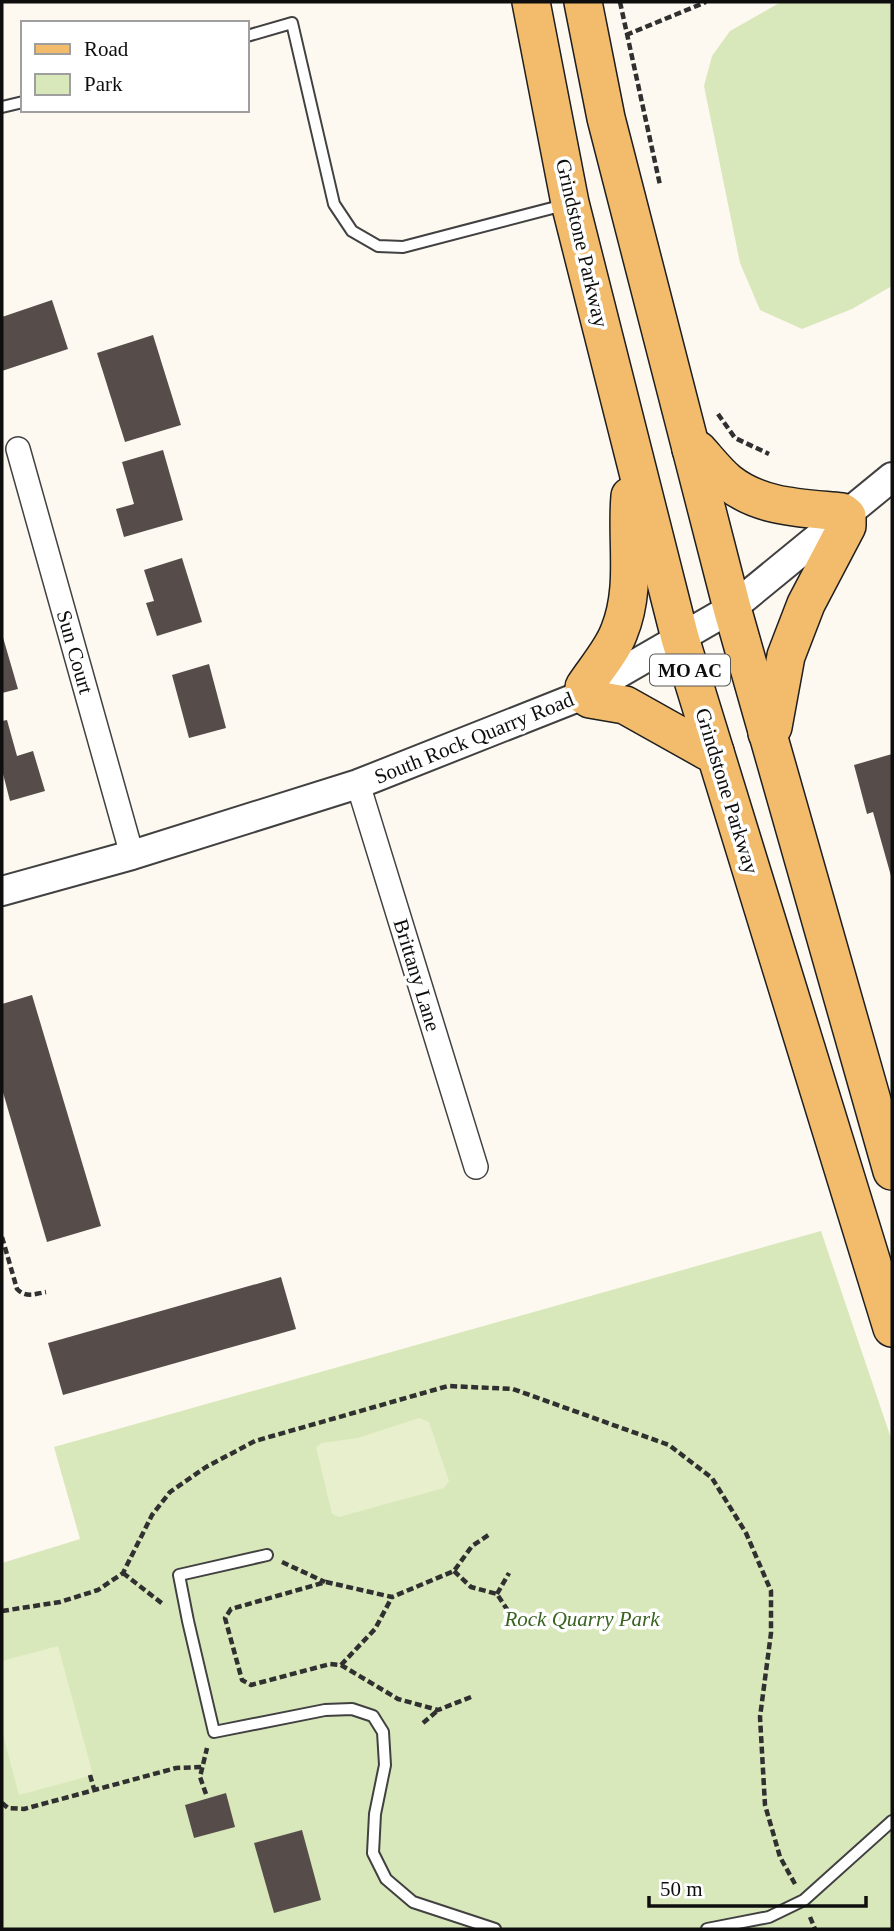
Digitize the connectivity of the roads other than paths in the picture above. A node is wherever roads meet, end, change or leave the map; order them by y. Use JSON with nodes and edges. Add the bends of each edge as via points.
{"nodes":[{"id":1,"x":531,"y":2,"type":"edge"},
{"id":2,"x":583,"y":2,"type":"edge"},
{"id":3,"x":248,"y":36,"type":"edge"},
{"id":4,"x":21,"y":102,"type":"edge"},
{"id":5,"x":2,"y":107,"type":"edge"},
{"id":6,"x":570,"y":203,"type":"junction"},
{"id":7,"x":18,"y":449,"type":"dead end"},
{"id":8,"x":691,"y":449,"type":"junction"},
{"id":9,"x":638,"y":470,"type":"junction"},
{"id":10,"x":892,"y":477,"type":"edge"},
{"id":11,"x":847,"y":516,"type":"junction"},
{"id":12,"x":732,"y":608,"type":"junction"},
{"id":13,"x":680,"y":638,"type":"junction"},
{"id":14,"x":584,"y":695,"type":"junction"},
{"id":15,"x":767,"y":733,"type":"junction"},
{"id":16,"x":715,"y":752,"type":"junction"},
{"id":17,"x":358,"y":783,"type":"junction"},
{"id":18,"x":132,"y":855,"type":"junction"},
{"id":19,"x":2,"y":891,"type":"edge"},
{"id":20,"x":476,"y":1167,"type":"dead end"},
{"id":21,"x":892,"y":1171,"type":"edge"},
{"id":22,"x":892,"y":1328,"type":"edge"},
{"id":23,"x":267,"y":1555,"type":"road end"},
{"id":24,"x":892,"y":1821,"type":"edge"},
{"id":25,"x":495,"y":1929,"type":"edge"},
{"id":26,"x":707,"y":1929,"type":"edge"}],
"edges":[{"from":1,"to":6,"type":"main road","name":"Grindstone Parkway","number":"MO AC"},
{"from":2,"to":8,"type":"main road","number":"MO AC","via":[[606,118]]},
{"from":3,"to":6,"type":"lane","via":[[292,23],[334,204],[352,231],[378,246],[403,247]]},
{"from":4,"to":5,"type":"lane"},
{"from":6,"to":9,"type":"main road","name":"Grindstone Parkway","number":"MO AC"},
{"from":7,"to":18,"type":"street","name":"Sun Court"},
{"from":8,"to":11,"type":"main road","via":[[698,450],[729,482],[759,499]]},
{"from":8,"to":12,"type":"main road","number":"MO AC"},
{"from":9,"to":13,"type":"main road","name":"Grindstone Parkway","number":"MO AC"},
{"from":9,"to":14,"type":"main road","via":[[631,475],[631,574],[619,633],[584,687]]},
{"from":10,"to":11,"type":"street","name":"South Rock Quarry Road"},
{"from":11,"to":12,"type":"street","name":"South Rock Quarry Road"},
{"from":11,"to":15,"type":"main road","via":[[848,526],[806,604],[786,656],[773,727]]},
{"from":12,"to":13,"type":"street","name":"South Rock Quarry Road"},
{"from":12,"to":15,"type":"main road","number":"MO AC"},
{"from":13,"to":14,"type":"street","name":"South Rock Quarry Road"},
{"from":13,"to":16,"type":"main road","name":"Grindstone Parkway","number":"MO AC"},
{"from":14,"to":16,"type":"main road","via":[[625,705]]},
{"from":14,"to":17,"type":"street","name":"South Rock Quarry Road"},
{"from":15,"to":21,"type":"main road","number":"MO AC"},
{"from":16,"to":22,"type":"main road","name":"Grindstone Parkway","number":"MO AC"},
{"from":17,"to":18,"type":"street","name":"South Rock Quarry Road"},
{"from":17,"to":20,"type":"street","name":"Brittany Lane"},
{"from":18,"to":19,"type":"street","name":"South Rock Quarry Road"},
{"from":23,"to":25,"type":"lane","via":[[179,1575],[214,1732],[325,1710],[352,1709],[373,1716],[383,1732],[385,1765],[373,1853],[386,1879],[414,1902]]},
{"from":24,"to":26,"type":"lane","via":[[804,1900],[769,1917]]}]}
